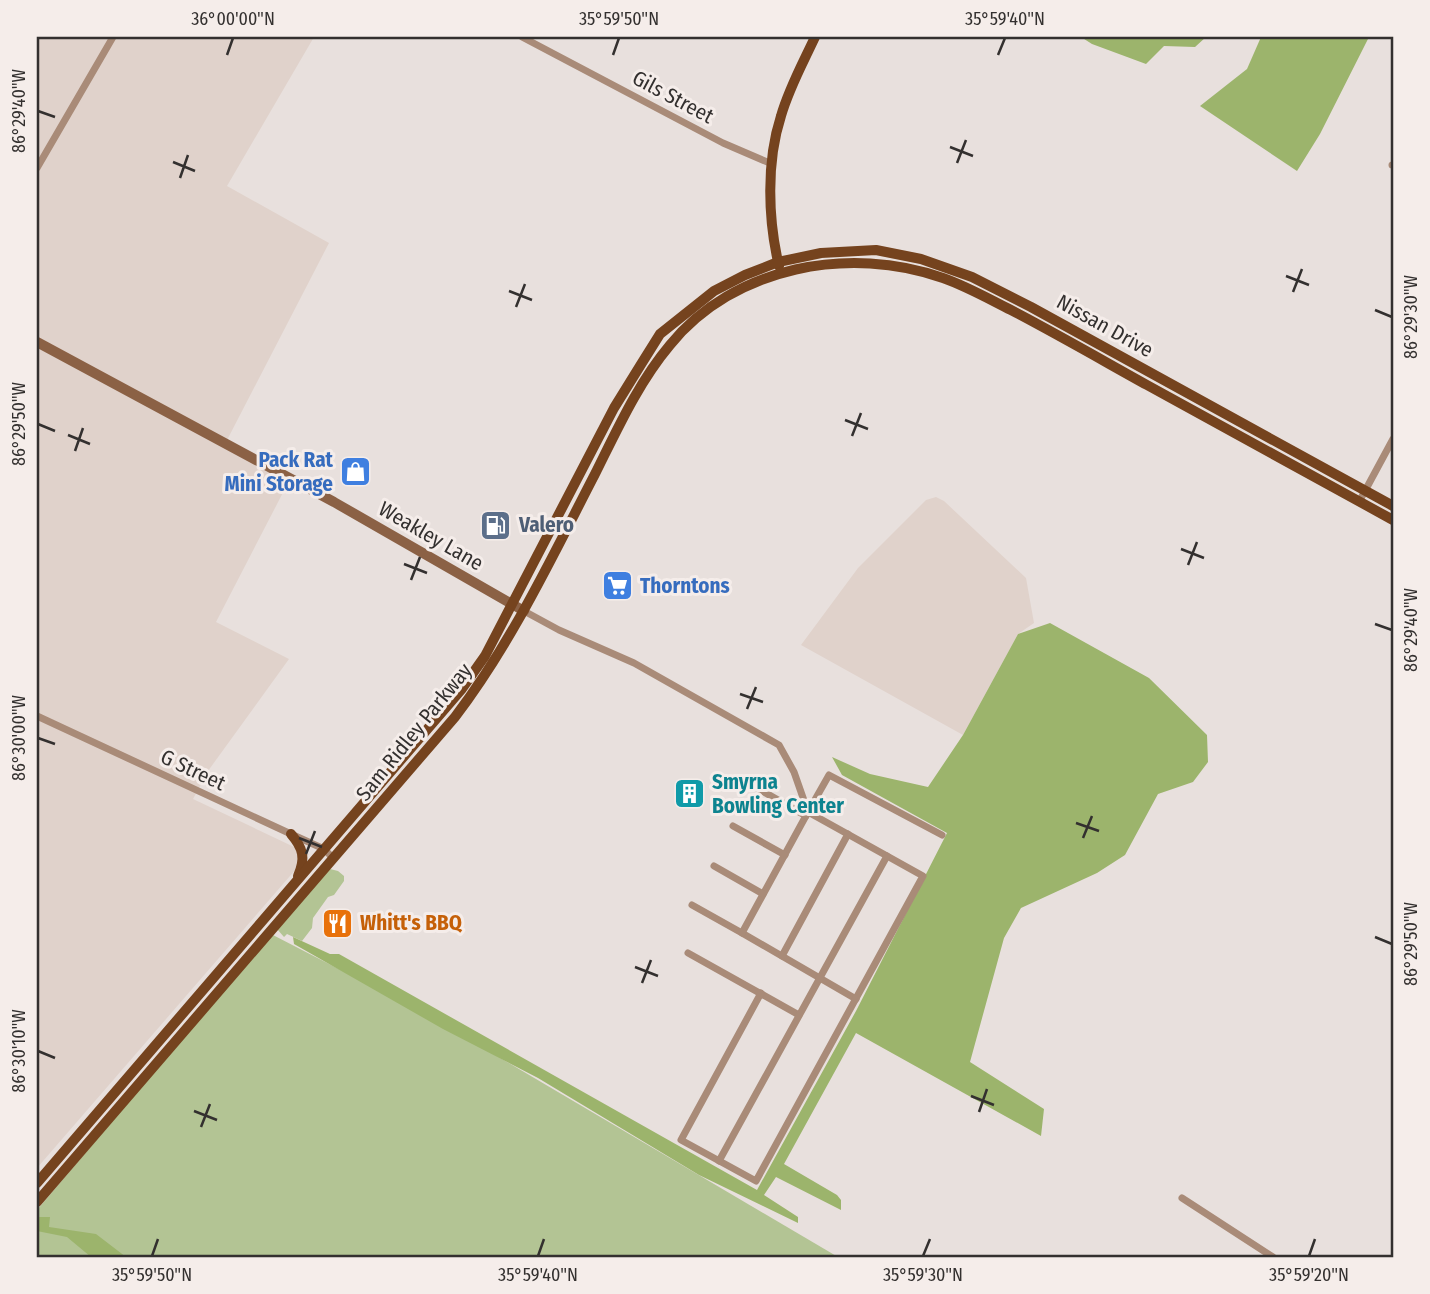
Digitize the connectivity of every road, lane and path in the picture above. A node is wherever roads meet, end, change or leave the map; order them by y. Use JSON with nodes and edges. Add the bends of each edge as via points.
{"nodes":[{"id":1,"x":113,"y":37,"type":"edge"},
{"id":2,"x":522,"y":37,"type":"edge"},
{"id":3,"x":815,"y":37,"type":"edge"},
{"id":4,"x":772,"y":164,"type":"junction"},
{"id":5,"x":37,"y":168,"type":"edge"},
{"id":6,"x":780,"y":267,"type":"junction"},
{"id":7,"x":37,"y":342,"type":"edge"},
{"id":8,"x":1393,"y":439,"type":"edge"},
{"id":9,"x":1365,"y":491,"type":"junction"},
{"id":10,"x":1359,"y":502,"type":"junction"},
{"id":11,"x":1393,"y":506,"type":"edge"},
{"id":12,"x":1393,"y":520,"type":"edge"},
{"id":13,"x":512,"y":603,"type":"junction"},
{"id":14,"x":524,"y":611,"type":"junction"},
{"id":15,"x":37,"y":716,"type":"edge"},
{"id":16,"x":757,"y":788,"type":"dead end"},
{"id":17,"x":807,"y":814,"type":"junction"},
{"id":18,"x":733,"y":825,"type":"dead end"},
{"id":19,"x":291,"y":834,"type":"junction"},
{"id":20,"x":848,"y":834,"type":"junction"},
{"id":21,"x":942,"y":835,"type":"dead end"},
{"id":22,"x":324,"y":849,"type":"junction"},
{"id":23,"x":785,"y":855,"type":"junction"},
{"id":24,"x":887,"y":856,"type":"junction"},
{"id":25,"x":333,"y":858,"type":"junction"},
{"id":26,"x":714,"y":866,"type":"dead end"},
{"id":27,"x":295,"y":883,"type":"junction"},
{"id":28,"x":763,"y":894,"type":"junction"},
{"id":29,"x":692,"y":905,"type":"dead end"},
{"id":30,"x":742,"y":933,"type":"junction"},
{"id":31,"x":688,"y":953,"type":"dead end"},
{"id":32,"x":782,"y":956,"type":"junction"},
{"id":33,"x":819,"y":978,"type":"junction"},
{"id":34,"x":761,"y":993,"type":"junction"},
{"id":35,"x":856,"y":999,"type":"junction"},
{"id":36,"x":799,"y":1015,"type":"junction"},
{"id":37,"x":719,"y":1161,"type":"junction"},
{"id":38,"x":37,"y":1183,"type":"edge"},
{"id":39,"x":1182,"y":1198,"type":"dead end"},
{"id":40,"x":37,"y":1202,"type":"edge"},
{"id":41,"x":1273,"y":1257,"type":"edge"}],
"edges":[{"from":1,"to":5,"type":"street"},
{"from":2,"to":4,"type":"street","name":"Gils Street"},
{"from":3,"to":4,"type":"main road","via":[[788,94]]},
{"from":4,"to":6,"type":"main road"},
{"from":6,"to":9,"type":"main road","name":"Nissan Drive","via":[[821,253],[876,250],[922,259],[972,277]]},
{"from":6,"to":10,"type":"main road","name":"Nissan Drive","via":[[877,264],[943,278],[1029,320]]},
{"from":6,"to":13,"type":"main road","name":"Sam Ridley Parkway","via":[[745,275],[714,291],[660,334],[614,408]]},
{"from":6,"to":14,"type":"main road","name":"Sam Ridley Parkway","via":[[722,299],[670,345],[636,392]]},
{"from":7,"to":13,"type":"main road","name":"Weakley Lane"},
{"from":8,"to":9,"type":"street"},
{"from":9,"to":10,"type":"street"},
{"from":9,"to":11,"type":"main road","name":"Nissan Drive"},
{"from":10,"to":12,"type":"main road","name":"Nissan Drive"},
{"from":13,"to":14,"type":"main road","name":"Weakley Lane"},
{"from":13,"to":22,"type":"main road","name":"Sam Ridley Parkway","via":[[485,656],[461,690]]},
{"from":14,"to":17,"type":"street","name":"Weakley Lane","via":[[634,663],[779,745],[794,772]]},
{"from":14,"to":25,"type":"main road","name":"Sam Ridley Parkway","via":[[455,717]]},
{"from":15,"to":19,"type":"street","name":"G Street"},
{"from":16,"to":17,"type":"street"},
{"from":17,"to":20,"type":"street"},
{"from":17,"to":21,"type":"street","via":[[829,775]]},
{"from":17,"to":23,"type":"street"},
{"from":18,"to":23,"type":"street"},
{"from":19,"to":22,"type":"street","name":"G Street"},
{"from":19,"to":27,"type":"main road","via":[[303,852]]},
{"from":20,"to":24,"type":"street"},
{"from":20,"to":32,"type":"street"},
{"from":22,"to":25,"type":"street","name":"G Street"},
{"from":22,"to":27,"type":"main road","name":"Sam Ridley Parkway"},
{"from":23,"to":28,"type":"street"},
{"from":24,"to":33,"type":"street"},
{"from":24,"to":35,"type":"street","via":[[923,876]]},
{"from":25,"to":40,"type":"main road","name":"Sam Ridley Parkway"},
{"from":26,"to":28,"type":"street"},
{"from":27,"to":38,"type":"main road","name":"Sam Ridley Parkway"},
{"from":28,"to":30,"type":"street"},
{"from":29,"to":30,"type":"street"},
{"from":30,"to":32,"type":"street"},
{"from":31,"to":34,"type":"street"},
{"from":32,"to":33,"type":"street"},
{"from":33,"to":35,"type":"street"},
{"from":33,"to":36,"type":"street"},
{"from":34,"to":36,"type":"street"},
{"from":34,"to":37,"type":"street","via":[[681,1139]]},
{"from":35,"to":37,"type":"street","via":[[757,1181]]},
{"from":36,"to":37,"type":"street"},
{"from":39,"to":41,"type":"street"}]}
